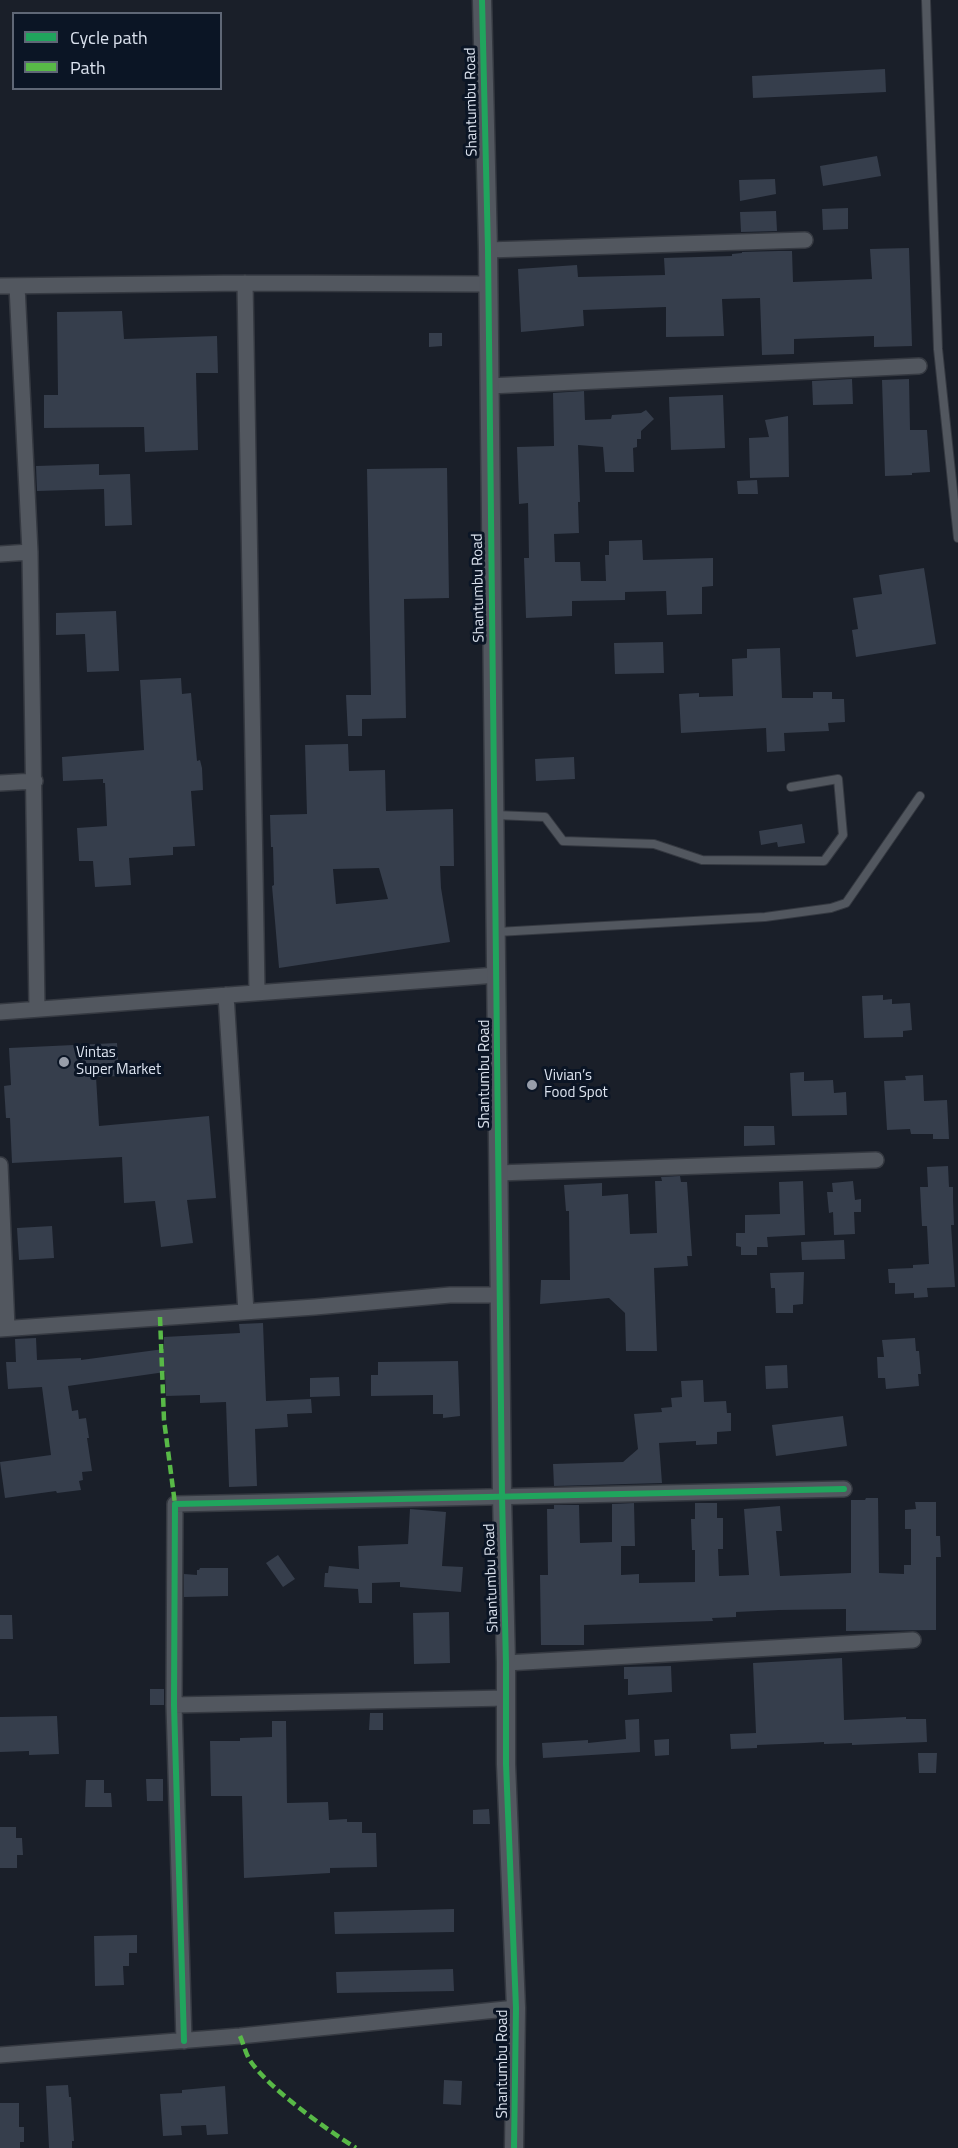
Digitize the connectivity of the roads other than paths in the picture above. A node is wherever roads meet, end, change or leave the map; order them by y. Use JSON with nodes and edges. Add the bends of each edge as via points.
{"nodes":[{"id":1,"x":482,"y":0,"type":"edge"},
{"id":2,"x":926,"y":0,"type":"edge"},
{"id":3,"x":805,"y":240,"type":"dead end"},
{"id":4,"x":488,"y":250,"type":"junction"},
{"id":5,"x":245,"y":283,"type":"junction"},
{"id":6,"x":487,"y":284,"type":"junction"},
{"id":7,"x":0,"y":286,"type":"edge"},
{"id":8,"x":17,"y":286,"type":"junction"},
{"id":9,"x":919,"y":366,"type":"dead end"},
{"id":10,"x":489,"y":386,"type":"junction"},
{"id":11,"x":958,"y":538,"type":"edge"},
{"id":12,"x":30,"y":552,"type":"junction"},
{"id":13,"x":0,"y":554,"type":"edge"},
{"id":14,"x":35,"y":781,"type":"junction"},
{"id":15,"x":0,"y":783,"type":"edge"},
{"id":16,"x":791,"y":787,"type":"dead end"},
{"id":17,"x":920,"y":796,"type":"dead end"},
{"id":18,"x":494,"y":815,"type":"junction"},
{"id":19,"x":496,"y":932,"type":"junction"},
{"id":20,"x":497,"y":975,"type":"junction"},
{"id":21,"x":257,"y":992,"type":"junction"},
{"id":22,"x":226,"y":994,"type":"junction"},
{"id":23,"x":37,"y":1009,"type":"junction"},
{"id":24,"x":0,"y":1012,"type":"edge"},
{"id":25,"x":876,"y":1160,"type":"dead end"},
{"id":26,"x":0,"y":1165,"type":"edge"},
{"id":27,"x":498,"y":1173,"type":"junction"},
{"id":28,"x":500,"y":1295,"type":"junction"},
{"id":29,"x":246,"y":1312,"type":"junction"},
{"id":30,"x":3,"y":1329,"type":"edge"},
{"id":31,"x":844,"y":1489,"type":"dead end"},
{"id":32,"x":502,"y":1496,"type":"junction"},
{"id":33,"x":913,"y":1640,"type":"dead end"},
{"id":34,"x":506,"y":1664,"type":"junction"},
{"id":35,"x":506,"y":1698,"type":"junction"},
{"id":36,"x":174,"y":1705,"type":"junction"},
{"id":37,"x":516,"y":2008,"type":"junction"},
{"id":38,"x":184,"y":2041,"type":"junction"},
{"id":39,"x":0,"y":2055,"type":"edge"},
{"id":40,"x":514,"y":2148,"type":"edge"}],
"edges":[{"from":1,"to":4,"type":"street","name":"Shantumbu Road"},
{"from":2,"to":11,"type":"lane","via":[[938,349]]},
{"from":3,"to":4,"type":"street"},
{"from":4,"to":6,"type":"street","name":"Shantumbu Road"},
{"from":5,"to":6,"type":"street"},
{"from":5,"to":8,"type":"street"},
{"from":5,"to":21,"type":"street"},
{"from":6,"to":10,"type":"street","name":"Shantumbu Road"},
{"from":7,"to":8,"type":"street"},
{"from":8,"to":12,"type":"street"},
{"from":9,"to":10,"type":"street"},
{"from":10,"to":18,"type":"street","name":"Shantumbu Road"},
{"from":12,"to":13,"type":"street"},
{"from":12,"to":14,"type":"street"},
{"from":14,"to":15,"type":"street"},
{"from":14,"to":23,"type":"street"},
{"from":16,"to":18,"type":"lane","via":[[838,778],[843,835],[824,861],[702,860],[654,844],[563,841],[545,817]]},
{"from":17,"to":19,"type":"lane","via":[[846,903],[831,908],[765,917]]},
{"from":18,"to":19,"type":"street","name":"Shantumbu Road"},
{"from":19,"to":20,"type":"street","name":"Shantumbu Road"},
{"from":20,"to":21,"type":"street"},
{"from":20,"to":27,"type":"street","name":"Shantumbu Road"},
{"from":21,"to":22,"type":"street"},
{"from":22,"to":23,"type":"street"},
{"from":22,"to":29,"type":"street"},
{"from":23,"to":24,"type":"street"},
{"from":25,"to":27,"type":"street"},
{"from":26,"to":30,"type":"street"},
{"from":27,"to":28,"type":"street","name":"Shantumbu Road"},
{"from":28,"to":29,"type":"street","via":[[450,1295]]},
{"from":28,"to":32,"type":"street","name":"Shantumbu Road"},
{"from":29,"to":30,"type":"street"},
{"from":31,"to":32,"type":"street"},
{"from":32,"to":34,"type":"street","name":"Shantumbu Road"},
{"from":32,"to":36,"type":"street","via":[[175,1504]]},
{"from":33,"to":34,"type":"street"},
{"from":34,"to":35,"type":"street","name":"Shantumbu Road"},
{"from":35,"to":36,"type":"street"},
{"from":35,"to":37,"type":"street","name":"Shantumbu Road"},
{"from":36,"to":38,"type":"street"},
{"from":37,"to":38,"type":"street"},
{"from":37,"to":40,"type":"street","name":"Shantumbu Road"},
{"from":38,"to":39,"type":"street"}]}
